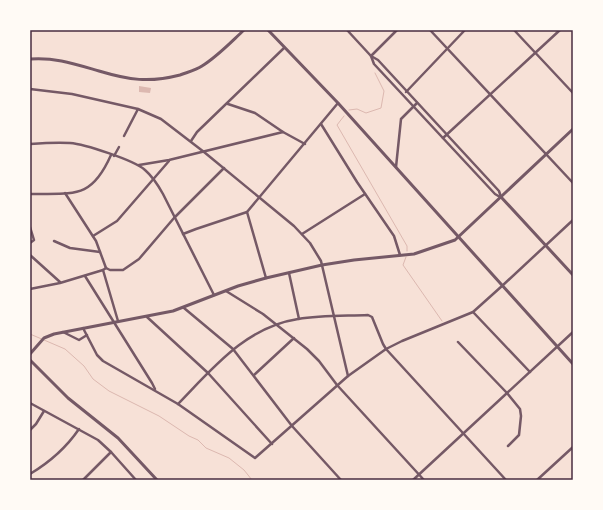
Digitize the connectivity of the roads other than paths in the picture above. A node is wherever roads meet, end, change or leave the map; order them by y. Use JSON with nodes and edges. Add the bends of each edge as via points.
{"nodes":[{"id":1,"x":244,"y":30,"type":"edge"},
{"id":2,"x":268,"y":30,"type":"edge"},
{"id":3,"x":347,"y":30,"type":"edge"},
{"id":4,"x":397,"y":30,"type":"edge"},
{"id":5,"x":430,"y":30,"type":"edge"},
{"id":6,"x":465,"y":30,"type":"edge"},
{"id":7,"x":514,"y":30,"type":"edge"},
{"id":8,"x":560,"y":30,"type":"edge"},
{"id":9,"x":284,"y":48,"type":"junction"},
{"id":10,"x":447,"y":49,"type":"junction"},
{"id":11,"x":535,"y":52,"type":"junction"},
{"id":12,"x":371,"y":56,"type":"junction"},
{"id":13,"x":30,"y":59,"type":"edge"},
{"id":14,"x":30,"y":89,"type":"edge"},
{"id":15,"x":407,"y":91,"type":"junction"},
{"id":16,"x":573,"y":93,"type":"edge"},
{"id":17,"x":490,"y":94,"type":"junction"},
{"id":18,"x":403,"y":95,"type":"junction"},
{"id":19,"x":338,"y":103,"type":"junction"},
{"id":20,"x":417,"y":103,"type":"junction"},
{"id":21,"x":228,"y":104,"type":"junction"},
{"id":22,"x":413,"y":106,"type":"junction"},
{"id":23,"x":138,"y":109,"type":"junction"},
{"id":24,"x":321,"y":124,"type":"junction"},
{"id":25,"x":573,"y":129,"type":"edge"},
{"id":26,"x":283,"y":132,"type":"junction"},
{"id":27,"x":447,"y":134,"type":"junction"},
{"id":28,"x":124,"y":136,"type":"dead end"},
{"id":29,"x":443,"y":138,"type":"junction"},
{"id":30,"x":191,"y":141,"type":"junction"},
{"id":31,"x":30,"y":144,"type":"edge"},
{"id":32,"x":305,"y":144,"type":"junction"},
{"id":33,"x":119,"y":147,"type":"dead end"},
{"id":34,"x":204,"y":152,"type":"junction"},
{"id":35,"x":547,"y":154,"type":"junction"},
{"id":36,"x":112,"y":155,"type":"junction"},
{"id":37,"x":169,"y":160,"type":"junction"},
{"id":38,"x":139,"y":165,"type":"junction"},
{"id":39,"x":475,"y":165,"type":"junction"},
{"id":40,"x":396,"y":167,"type":"junction"},
{"id":41,"x":224,"y":168,"type":"junction"},
{"id":42,"x":472,"y":169,"type":"junction"},
{"id":43,"x":154,"y":180,"type":"junction"},
{"id":44,"x":573,"y":183,"type":"edge"},
{"id":45,"x":65,"y":193,"type":"junction"},
{"id":46,"x":30,"y":194,"type":"edge"},
{"id":47,"x":365,"y":194,"type":"junction"},
{"id":48,"x":501,"y":197,"type":"junction"},
{"id":49,"x":259,"y":198,"type":"junction"},
{"id":50,"x":247,"y":212,"type":"junction"},
{"id":51,"x":174,"y":218,"type":"junction"},
{"id":52,"x":573,"y":220,"type":"edge"},
{"id":53,"x":30,"y":227,"type":"edge"},
{"id":54,"x":183,"y":234,"type":"junction"},
{"id":55,"x":302,"y":234,"type":"junction"},
{"id":56,"x":93,"y":236,"type":"junction"},
{"id":57,"x":459,"y":238,"type":"junction"},
{"id":58,"x":54,"y":241,"type":"dead end"},
{"id":59,"x":30,"y":243,"type":"edge"},
{"id":60,"x":546,"y":245,"type":"junction"},
{"id":61,"x":100,"y":252,"type":"junction"},
{"id":62,"x":30,"y":255,"type":"edge"},
{"id":63,"x":400,"y":255,"type":"junction"},
{"id":64,"x":322,"y":265,"type":"junction"},
{"id":65,"x":106,"y":268,"type":"junction"},
{"id":66,"x":103,"y":270,"type":"junction"},
{"id":67,"x":289,"y":273,"type":"junction"},
{"id":68,"x":573,"y":275,"type":"edge"},
{"id":69,"x":85,"y":276,"type":"junction"},
{"id":70,"x":266,"y":278,"type":"junction"},
{"id":71,"x":60,"y":282,"type":"junction"},
{"id":72,"x":502,"y":286,"type":"junction"},
{"id":73,"x":30,"y":289,"type":"edge"},
{"id":74,"x":225,"y":290,"type":"junction"},
{"id":75,"x":214,"y":295,"type":"junction"},
{"id":76,"x":184,"y":308,"type":"junction"},
{"id":77,"x":473,"y":312,"type":"junction"},
{"id":78,"x":147,"y":317,"type":"junction"},
{"id":79,"x":334,"y":317,"type":"junction"},
{"id":80,"x":299,"y":318,"type":"junction"},
{"id":81,"x":116,"y":322,"type":"junction"},
{"id":82,"x":276,"y":324,"type":"junction"},
{"id":83,"x":83,"y":328,"type":"junction"},
{"id":84,"x":63,"y":332,"type":"junction"},
{"id":85,"x":573,"y":332,"type":"edge"},
{"id":86,"x":87,"y":335,"type":"junction"},
{"id":87,"x":294,"y":338,"type":"junction"},
{"id":88,"x":458,"y":342,"type":"dead end"},
{"id":89,"x":557,"y":347,"type":"junction"},
{"id":90,"x":233,"y":349,"type":"junction"},
{"id":91,"x":386,"y":349,"type":"junction"},
{"id":92,"x":30,"y":354,"type":"edge"},
{"id":93,"x":30,"y":360,"type":"edge"},
{"id":94,"x":573,"y":364,"type":"edge"},
{"id":95,"x":530,"y":372,"type":"junction"},
{"id":96,"x":208,"y":373,"type":"junction"},
{"id":97,"x":254,"y":375,"type":"junction"},
{"id":98,"x":348,"y":376,"type":"junction"},
{"id":99,"x":337,"y":385,"type":"junction"},
{"id":100,"x":155,"y":390,"type":"junction"},
{"id":101,"x":507,"y":393,"type":"junction"},
{"id":102,"x":30,"y":403,"type":"edge"},
{"id":103,"x":178,"y":404,"type":"junction"},
{"id":104,"x":44,"y":411,"type":"junction"},
{"id":105,"x":292,"y":426,"type":"junction"},
{"id":106,"x":78,"y":429,"type":"junction"},
{"id":107,"x":30,"y":430,"type":"edge"},
{"id":108,"x":463,"y":434,"type":"junction"},
{"id":109,"x":272,"y":444,"type":"junction"},
{"id":110,"x":508,"y":446,"type":"dead end"},
{"id":111,"x":573,"y":447,"type":"edge"},
{"id":112,"x":111,"y":452,"type":"junction"},
{"id":113,"x":30,"y":474,"type":"edge"},
{"id":114,"x":419,"y":475,"type":"junction"},
{"id":115,"x":83,"y":480,"type":"edge"},
{"id":116,"x":136,"y":480,"type":"edge"},
{"id":117,"x":157,"y":480,"type":"edge"},
{"id":118,"x":341,"y":480,"type":"edge"},
{"id":119,"x":413,"y":480,"type":"edge"},
{"id":120,"x":424,"y":480,"type":"edge"},
{"id":121,"x":506,"y":480,"type":"edge"},
{"id":122,"x":537,"y":480,"type":"edge"}],
"edges":[{"from":1,"to":13,"type":"street","via":[[200,67],[157,80],[137,80],[59,60]]},
{"from":2,"to":9,"type":"street"},
{"from":3,"to":12,"type":"street"},
{"from":4,"to":12,"type":"street"},
{"from":5,"to":10,"type":"street"},
{"from":6,"to":10,"type":"street"},
{"from":7,"to":11,"type":"street"},
{"from":8,"to":11,"type":"street"},
{"from":9,"to":19,"type":"street"},
{"from":9,"to":21,"type":"street"},
{"from":10,"to":15,"type":"street"},
{"from":10,"to":17,"type":"street"},
{"from":11,"to":16,"type":"street"},
{"from":11,"to":17,"type":"street"},
{"from":12,"to":15,"type":"street","via":[[378,60]]},
{"from":12,"to":18,"type":"street","via":[[374,64]]},
{"from":14,"to":23,"type":"street","via":[[72,94]]},
{"from":15,"to":18,"type":"street"},
{"from":15,"to":20,"type":"street"},
{"from":17,"to":27,"type":"street"},
{"from":17,"to":35,"type":"street"},
{"from":18,"to":22,"type":"street"},
{"from":19,"to":24,"type":"street"},
{"from":19,"to":40,"type":"street"},
{"from":20,"to":22,"type":"street"},
{"from":20,"to":27,"type":"street"},
{"from":21,"to":26,"type":"street","via":[[255,113]]},
{"from":21,"to":30,"type":"street","via":[[197,132]]},
{"from":22,"to":29,"type":"street"},
{"from":22,"to":40,"type":"street","via":[[401,119]]},
{"from":23,"to":28,"type":"street"},
{"from":23,"to":30,"type":"street","via":[[168,123]]},
{"from":24,"to":32,"type":"street"},
{"from":24,"to":47,"type":"street"},
{"from":25,"to":35,"type":"street"},
{"from":26,"to":32,"type":"street"},
{"from":26,"to":34,"type":"street"},
{"from":27,"to":29,"type":"street"},
{"from":27,"to":39,"type":"street"},
{"from":29,"to":42,"type":"street"},
{"from":30,"to":34,"type":"street"},
{"from":31,"to":36,"type":"street","via":[[72,143]]},
{"from":32,"to":49,"type":"street"},
{"from":33,"to":36,"type":"street"},
{"from":34,"to":37,"type":"street"},
{"from":34,"to":41,"type":"street"},
{"from":35,"to":44,"type":"street"},
{"from":35,"to":48,"type":"street"},
{"from":36,"to":38,"type":"street"},
{"from":36,"to":45,"type":"street","via":[[94,182],[76,193]]},
{"from":37,"to":38,"type":"street"},
{"from":37,"to":43,"type":"street"},
{"from":38,"to":43,"type":"street"},
{"from":39,"to":42,"type":"street"},
{"from":39,"to":48,"type":"street","via":[[499,191]]},
{"from":40,"to":57,"type":"street"},
{"from":41,"to":49,"type":"street"},
{"from":41,"to":51,"type":"street"},
{"from":42,"to":48,"type":"street","via":[[495,194]]},
{"from":43,"to":51,"type":"street"},
{"from":43,"to":56,"type":"street","via":[[117,221]]},
{"from":45,"to":46,"type":"street"},
{"from":45,"to":56,"type":"street"},
{"from":47,"to":55,"type":"street"},
{"from":47,"to":63,"type":"street","via":[[394,236]]},
{"from":48,"to":57,"type":"street"},
{"from":48,"to":60,"type":"street"},
{"from":49,"to":50,"type":"street"},
{"from":49,"to":55,"type":"street"},
{"from":50,"to":54,"type":"street"},
{"from":50,"to":70,"type":"street"},
{"from":51,"to":54,"type":"street"},
{"from":51,"to":65,"type":"street","via":[[147,251],[128,268]]},
{"from":52,"to":60,"type":"street"},
{"from":53,"to":59,"type":"street","via":[[34,240]]},
{"from":54,"to":75,"type":"street"},
{"from":55,"to":64,"type":"street","via":[[315,250]]},
{"from":56,"to":61,"type":"street"},
{"from":57,"to":63,"type":"street","via":[[414,254]]},
{"from":57,"to":72,"type":"street"},
{"from":58,"to":61,"type":"street","via":[[70,248]]},
{"from":60,"to":68,"type":"street"},
{"from":60,"to":72,"type":"street"},
{"from":61,"to":65,"type":"street"},
{"from":62,"to":71,"type":"street"},
{"from":63,"to":64,"type":"street"},
{"from":64,"to":67,"type":"street"},
{"from":64,"to":79,"type":"street"},
{"from":65,"to":66,"type":"street"},
{"from":66,"to":69,"type":"street"},
{"from":66,"to":81,"type":"street"},
{"from":67,"to":70,"type":"street"},
{"from":67,"to":80,"type":"street"},
{"from":69,"to":71,"type":"street"},
{"from":69,"to":81,"type":"street"},
{"from":70,"to":74,"type":"street"},
{"from":71,"to":73,"type":"street"},
{"from":72,"to":77,"type":"street"},
{"from":72,"to":89,"type":"street"},
{"from":74,"to":75,"type":"street"},
{"from":74,"to":82,"type":"street"},
{"from":75,"to":76,"type":"street"},
{"from":76,"to":78,"type":"street"},
{"from":76,"to":90,"type":"street"},
{"from":77,"to":91,"type":"street"},
{"from":77,"to":95,"type":"street"},
{"from":78,"to":81,"type":"street"},
{"from":78,"to":96,"type":"street"},
{"from":79,"to":80,"type":"street"},
{"from":79,"to":91,"type":"street","via":[[372,317]]},
{"from":79,"to":98,"type":"street"},
{"from":80,"to":82,"type":"street"},
{"from":81,"to":83,"type":"street"},
{"from":81,"to":100,"type":"street"},
{"from":82,"to":87,"type":"street"},
{"from":82,"to":90,"type":"street","via":[[244,340]]},
{"from":83,"to":84,"type":"street"},
{"from":83,"to":86,"type":"street"},
{"from":84,"to":86,"type":"street","via":[[79,340]]},
{"from":84,"to":92,"type":"street","via":[[48,336]]},
{"from":85,"to":89,"type":"street"},
{"from":86,"to":100,"type":"street","via":[[103,361]]},
{"from":87,"to":97,"type":"street"},
{"from":87,"to":99,"type":"street","via":[[316,358]]},
{"from":88,"to":101,"type":"street"},
{"from":89,"to":94,"type":"street"},
{"from":89,"to":95,"type":"street"},
{"from":90,"to":96,"type":"street"},
{"from":90,"to":97,"type":"street"},
{"from":91,"to":98,"type":"street"},
{"from":91,"to":108,"type":"street"},
{"from":93,"to":117,"type":"street","via":[[68,398],[118,438]]},
{"from":95,"to":101,"type":"street"},
{"from":96,"to":103,"type":"street"},
{"from":96,"to":109,"type":"street"},
{"from":97,"to":105,"type":"street"},
{"from":98,"to":99,"type":"street"},
{"from":99,"to":105,"type":"street"},
{"from":99,"to":114,"type":"street"},
{"from":100,"to":103,"type":"street"},
{"from":101,"to":108,"type":"street"},
{"from":101,"to":110,"type":"street","via":[[521,412],[518,436]]},
{"from":102,"to":104,"type":"street"},
{"from":103,"to":109,"type":"street","via":[[255,458]]},
{"from":104,"to":106,"type":"street"},
{"from":104,"to":107,"type":"street"},
{"from":105,"to":109,"type":"street"},
{"from":105,"to":118,"type":"street"},
{"from":106,"to":112,"type":"street","via":[[98,440]]},
{"from":106,"to":113,"type":"street","via":[[61,452]]},
{"from":108,"to":114,"type":"street"},
{"from":108,"to":121,"type":"street"},
{"from":111,"to":122,"type":"street"},
{"from":112,"to":115,"type":"street"},
{"from":112,"to":116,"type":"street"},
{"from":114,"to":119,"type":"street"},
{"from":114,"to":120,"type":"street"}]}
